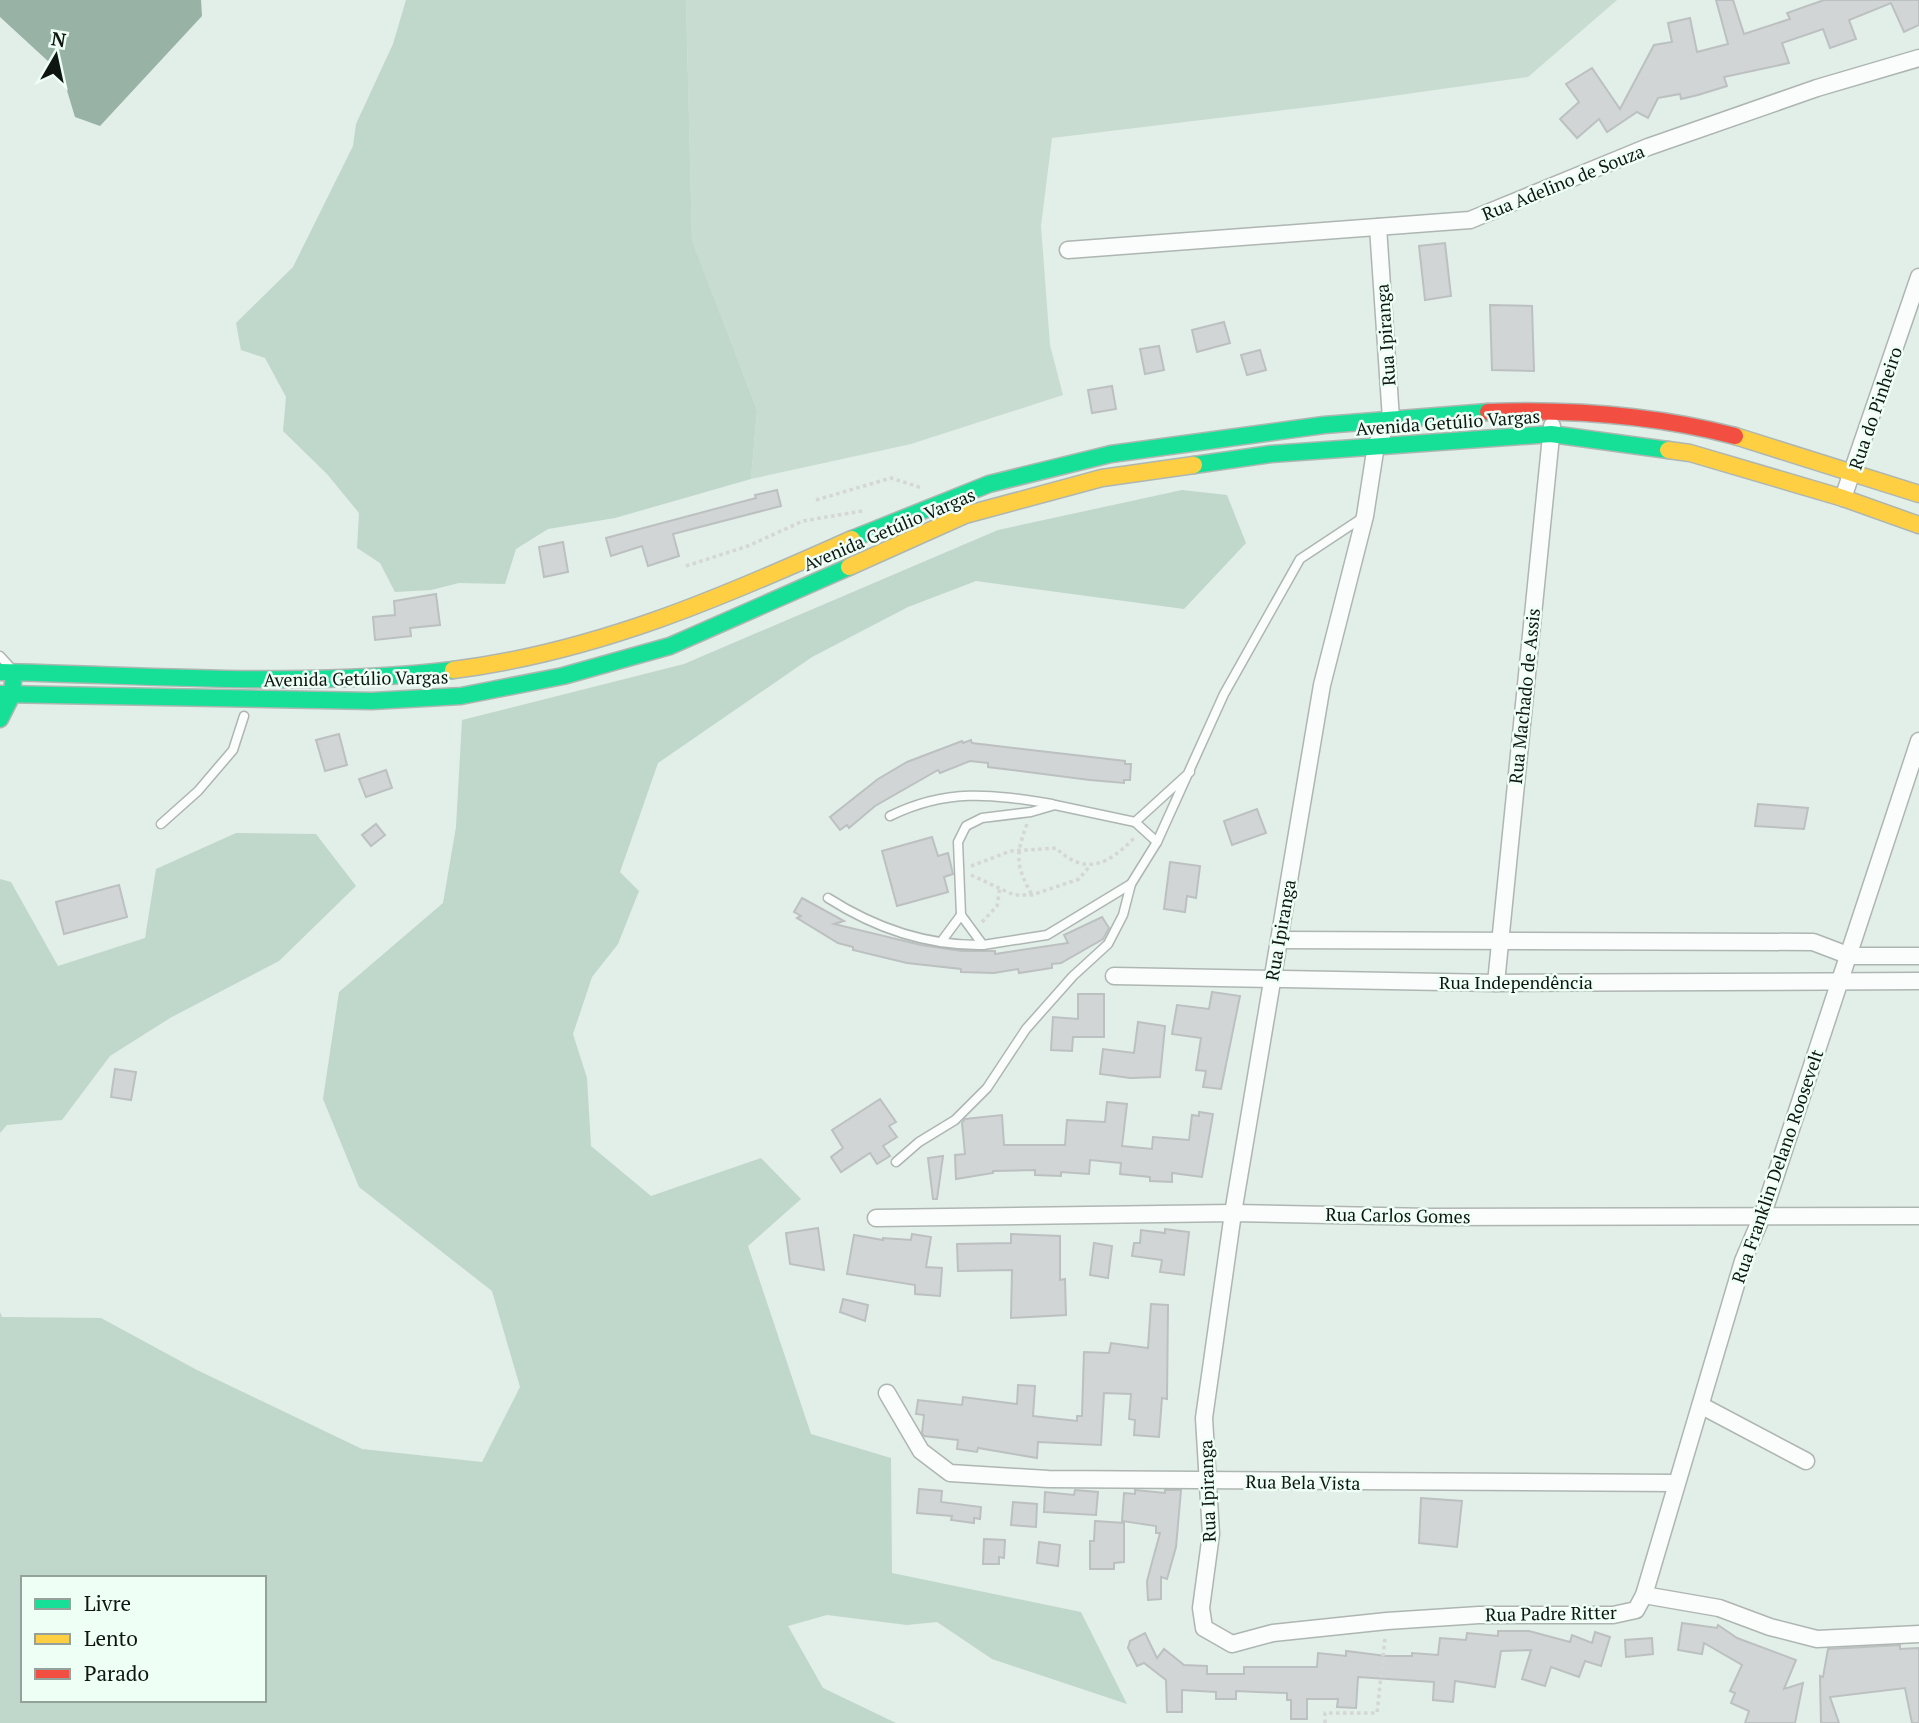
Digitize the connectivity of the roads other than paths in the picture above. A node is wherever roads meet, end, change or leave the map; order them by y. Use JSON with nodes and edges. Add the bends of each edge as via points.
{"nodes":[{"id":1,"x":1919,"y":58,"type":"edge"},
{"id":2,"x":1378,"y":227,"type":"junction"},
{"id":3,"x":1068,"y":250,"type":"dead end"},
{"id":4,"x":1919,"y":277,"type":"edge"},
{"id":5,"x":1555,"y":410,"type":"junction"},
{"id":6,"x":1391,"y":419,"type":"junction"},
{"id":7,"x":1551,"y":434,"type":"junction"},
{"id":8,"x":1376,"y":445,"type":"junction"},
{"id":9,"x":1853,"y":471,"type":"junction"},
{"id":10,"x":1919,"y":494,"type":"edge"},
{"id":11,"x":1843,"y":498,"type":"junction"},
{"id":12,"x":1364,"y":516,"type":"junction"},
{"id":13,"x":1919,"y":525,"type":"edge"},
{"id":14,"x":0,"y":656,"type":"edge"},
{"id":15,"x":7,"y":672,"type":"edge"},
{"id":16,"x":6,"y":695,"type":"edge"},
{"id":17,"x":245,"y":707,"type":"junction"},
{"id":18,"x":0,"y":719,"type":"edge"},
{"id":19,"x":1919,"y":741,"type":"edge"},
{"id":20,"x":1190,"y":772,"type":"junction"},
{"id":21,"x":1055,"y":805,"type":"junction"},
{"id":22,"x":890,"y":816,"type":"dead end"},
{"id":23,"x":1135,"y":822,"type":"junction"},
{"id":24,"x":161,"y":824,"type":"dead end"},
{"id":25,"x":1157,"y":842,"type":"junction"},
{"id":26,"x":1131,"y":884,"type":"junction"},
{"id":27,"x":828,"y":898,"type":"dead end"},
{"id":28,"x":961,"y":915,"type":"junction"},
{"id":29,"x":1279,"y":940,"type":"junction"},
{"id":30,"x":942,"y":942,"type":"junction"},
{"id":31,"x":1498,"y":942,"type":"junction"},
{"id":32,"x":983,"y":945,"type":"junction"},
{"id":33,"x":1850,"y":956,"type":"junction"},
{"id":34,"x":1919,"y":957,"type":"edge"},
{"id":35,"x":1114,"y":976,"type":"dead end"},
{"id":36,"x":1272,"y":977,"type":"junction"},
{"id":37,"x":1839,"y":980,"type":"junction"},
{"id":38,"x":1919,"y":981,"type":"edge"},
{"id":39,"x":1496,"y":983,"type":"junction"},
{"id":40,"x":896,"y":1162,"type":"dead end"},
{"id":41,"x":1233,"y":1213,"type":"junction"},
{"id":42,"x":1763,"y":1214,"type":"junction"},
{"id":43,"x":1919,"y":1216,"type":"edge"},
{"id":44,"x":876,"y":1218,"type":"dead end"},
{"id":45,"x":887,"y":1393,"type":"dead end"},
{"id":46,"x":1702,"y":1406,"type":"junction"},
{"id":47,"x":1806,"y":1461,"type":"dead end"},
{"id":48,"x":1208,"y":1481,"type":"junction"},
{"id":49,"x":1676,"y":1483,"type":"junction"},
{"id":50,"x":1644,"y":1595,"type":"junction"},
{"id":51,"x":1919,"y":1634,"type":"edge"},
{"id":52,"x":1214,"y":1635,"type":"joint"}],
"edges":[{"from":1,"to":2,"type":"street","name":"Rua Adelino de Souza","via":[[1648,147],[1470,220]]},
{"from":2,"to":3,"type":"street","name":"Rua Adelino de Souza"},
{"from":2,"to":6,"type":"street","name":"Rua Ipiranga"},
{"from":4,"to":9,"type":"street","name":"Rua do Pinheiro"},
{"from":5,"to":6,"type":"main road","name":"Avenida Getúlio Vargas"},
{"from":5,"to":7,"type":"street","name":"Rua Machado de Assis"},
{"from":5,"to":9,"type":"main road","name":"Avenida Getúlio Vargas","via":[[1693,426]]},
{"from":6,"to":8,"type":"street","name":"Rua Ipiranga"},
{"from":6,"to":15,"type":"main road","name":"Avenida Getúlio Vargas","via":[[1157,446],[1033,471],[951,497],[677,615],[563,651],[460,671],[258,678]]},
{"from":7,"to":8,"type":"main road","name":"Avenida Getúlio Vargas"},
{"from":7,"to":11,"type":"main road","name":"Avenida Getúlio Vargas","via":[[1690,453]]},
{"from":7,"to":31,"type":"street","name":"Rua Machado de Assis"},
{"from":8,"to":12,"type":"street","name":"Rua Ipiranga"},
{"from":8,"to":17,"type":"main road","name":"Avenida Getúlio Vargas","via":[[1221,459],[1102,478],[1028,496],[965,515],[885,548],[670,646],[563,676],[461,696]]},
{"from":9,"to":10,"type":"main road","name":"Avenida Getúlio Vargas"},
{"from":9,"to":11,"type":"street","name":"Rua do Pinheiro"},
{"from":11,"to":13,"type":"main road","name":"Avenida Getúlio Vargas"},
{"from":12,"to":20,"type":"lane","via":[[1300,559],[1224,694]]},
{"from":12,"to":29,"type":"street","name":"Rua Ipiranga","via":[[1322,685]]},
{"from":14,"to":15,"type":"lane"},
{"from":15,"to":16,"type":"main road"},
{"from":16,"to":17,"type":"main road","name":"Avenida Getúlio Vargas"},
{"from":16,"to":18,"type":"main road"},
{"from":17,"to":24,"type":"lane","via":[[233,750],[198,792]]},
{"from":19,"to":33,"type":"street","name":"Rua Franklin Delano Roosevelt"},
{"from":20,"to":23,"type":"lane"},
{"from":20,"to":25,"type":"lane"},
{"from":21,"to":22,"type":"lane","via":[[991,794],[949,796],[918,802]]},
{"from":21,"to":23,"type":"lane"},
{"from":21,"to":28,"type":"lane","via":[[982,818],[965,827],[958,842]]},
{"from":23,"to":25,"type":"lane"},
{"from":25,"to":26,"type":"lane"},
{"from":26,"to":32,"type":"lane","via":[[1047,935]]},
{"from":26,"to":40,"type":"lane","via":[[1124,915],[1108,944],[1026,1029],[987,1088],[955,1120]]},
{"from":27,"to":30,"type":"lane","via":[[888,931]]},
{"from":28,"to":30,"type":"lane"},
{"from":28,"to":32,"type":"lane"},
{"from":29,"to":31,"type":"street"},
{"from":29,"to":36,"type":"street","name":"Rua Ipiranga"},
{"from":30,"to":32,"type":"lane"},
{"from":31,"to":33,"type":"street","via":[[1813,942]]},
{"from":31,"to":39,"type":"street","name":"Rua Machado de Assis"},
{"from":33,"to":34,"type":"street"},
{"from":33,"to":37,"type":"street","name":"Rua Franklin Delano Roosevelt"},
{"from":35,"to":36,"type":"street","name":"Rua Independência"},
{"from":36,"to":39,"type":"street","name":"Rua Independência"},
{"from":36,"to":41,"type":"street","name":"Rua Ipiranga"},
{"from":37,"to":38,"type":"street","name":"Rua Independência"},
{"from":37,"to":39,"type":"street","name":"Rua Independência"},
{"from":37,"to":42,"type":"street","name":"Rua Franklin Delano Roosevelt"},
{"from":41,"to":42,"type":"street","name":"Rua Carlos Gomes","via":[[1429,1217]]},
{"from":41,"to":44,"type":"street","name":"Rua Carlos Gomes"},
{"from":41,"to":48,"type":"street","name":"Rua Ipiranga","via":[[1205,1418]]},
{"from":42,"to":43,"type":"street","name":"Rua Carlos Gomes"},
{"from":42,"to":46,"type":"street","name":"Rua Franklin Delano Roosevelt","via":[[1743,1261]]},
{"from":45,"to":48,"type":"street","name":"Rua Bela Vista","via":[[921,1451],[950,1473]]},
{"from":46,"to":47,"type":"street"},
{"from":46,"to":49,"type":"street","name":"Rua Franklin Delano Roosevelt"},
{"from":48,"to":49,"type":"street","name":"Rua Bela Vista"},
{"from":48,"to":52,"type":"street","name":"Rua Ipiranga","via":[[1211,1534],[1201,1608],[1204,1628]]},
{"from":49,"to":50,"type":"street","name":"Rua Franklin Delano Roosevelt"},
{"from":50,"to":51,"type":"street","via":[[1719,1608],[1817,1639]]},
{"from":50,"to":52,"type":"street","name":"Rua Padre Ritter","via":[[1636,1610],[1613,1615],[1479,1615],[1387,1621],[1272,1633],[1232,1644]]}]}
